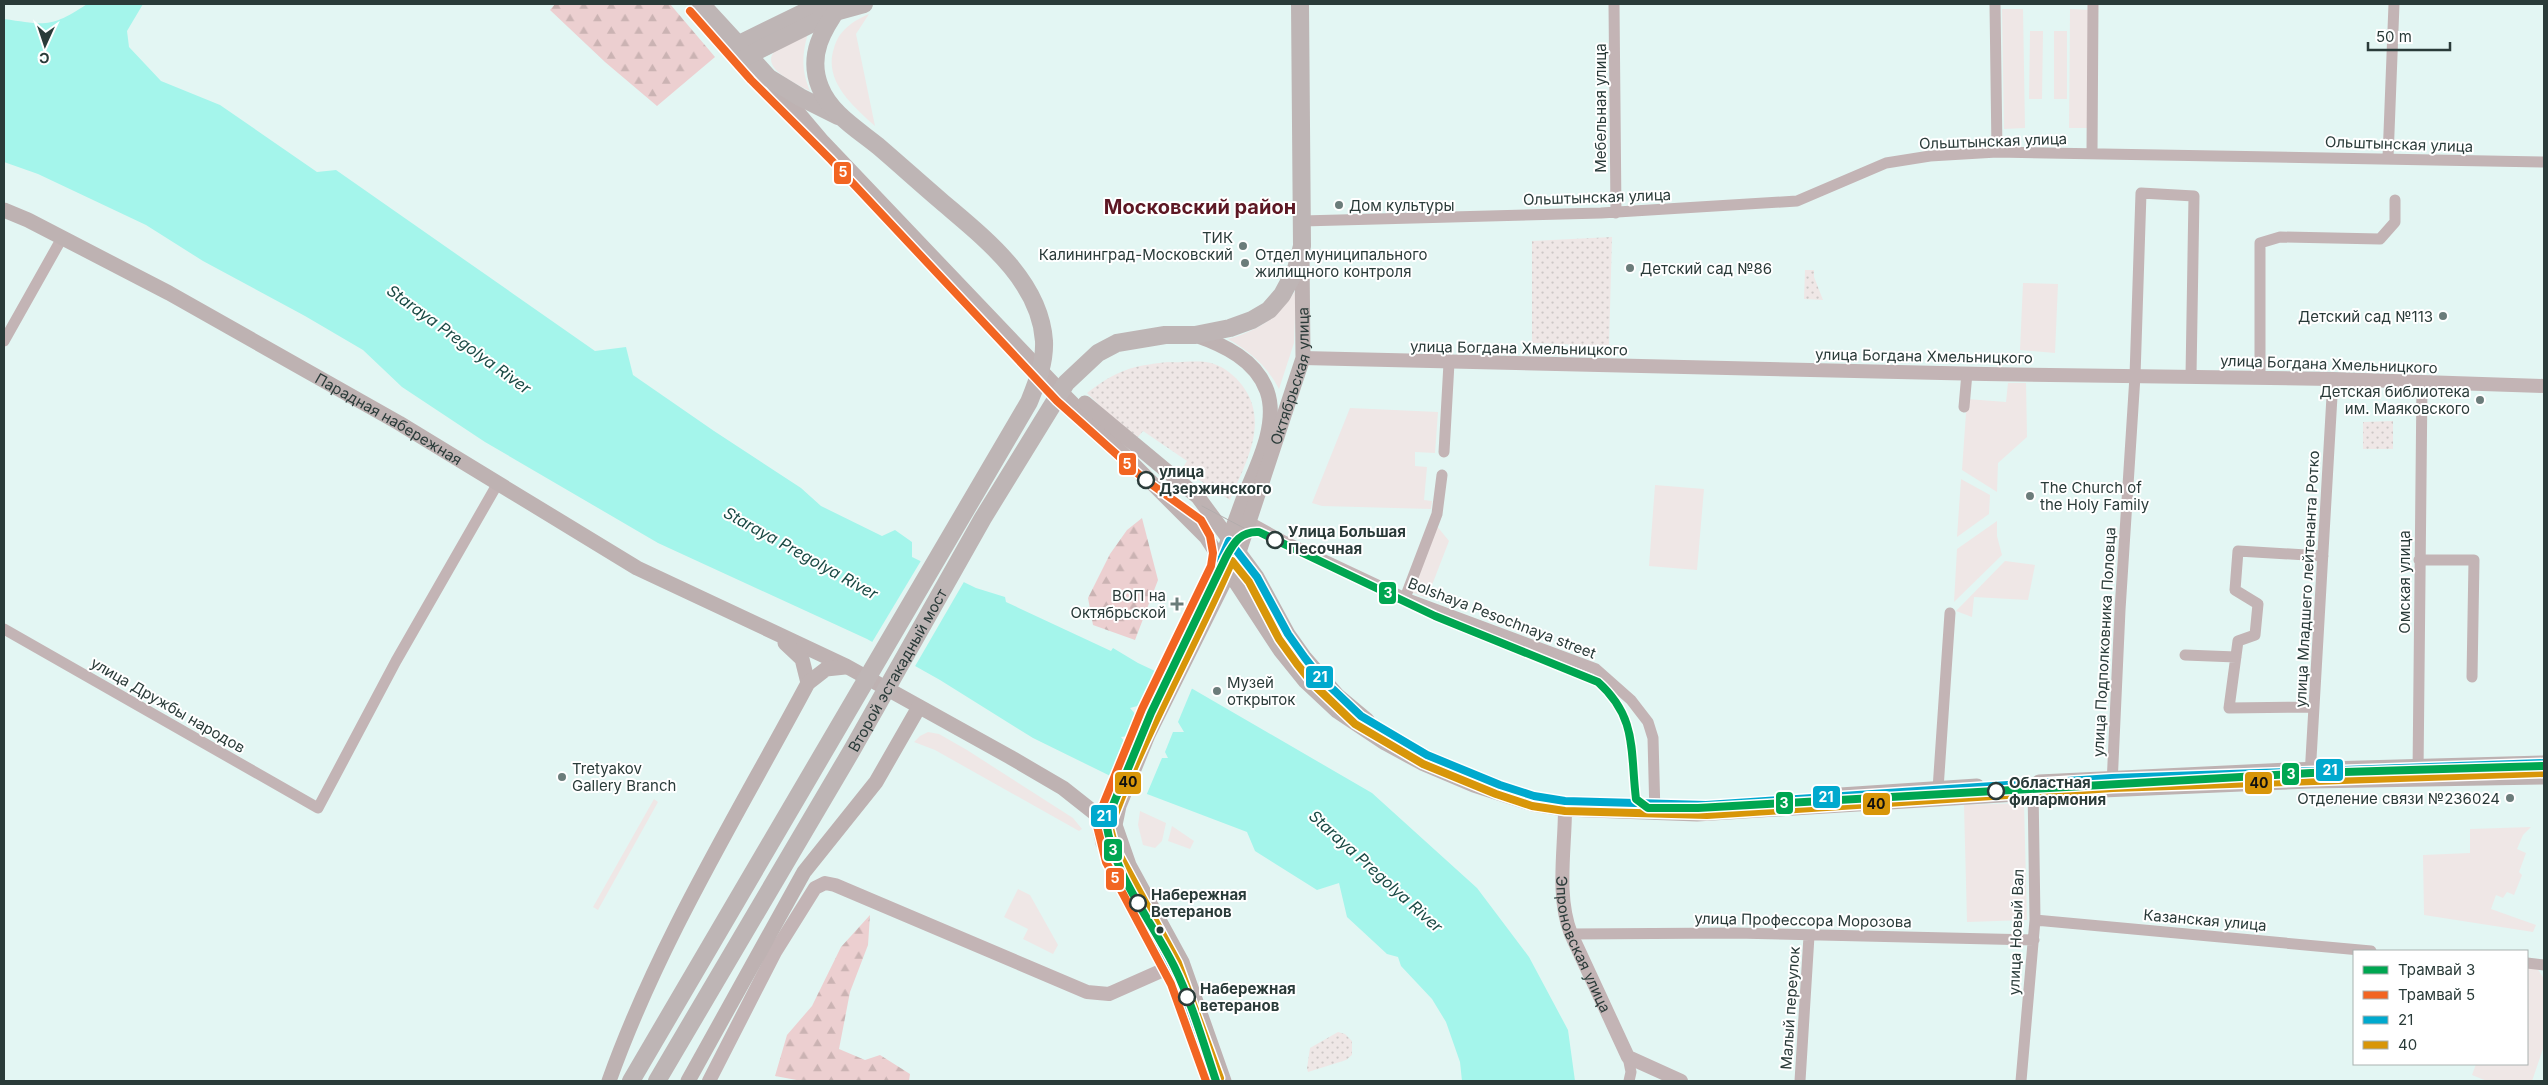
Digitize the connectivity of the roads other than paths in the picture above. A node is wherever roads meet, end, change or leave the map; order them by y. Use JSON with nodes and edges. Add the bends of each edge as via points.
{"nodes":[{"id":1,"x":701,"y":4,"type":"edge"},
{"id":2,"x":864,"y":4,"type":"edge"},
{"id":3,"x":1300,"y":4,"type":"edge"},
{"id":4,"x":1614,"y":4,"type":"edge"},
{"id":5,"x":1995,"y":4,"type":"edge"},
{"id":6,"x":2093,"y":4,"type":"edge"},
{"id":7,"x":2394,"y":4,"type":"edge"},
{"id":8,"x":833,"y":6,"type":"edge"},
{"id":9,"x":742,"y":51,"type":"junction"},
{"id":10,"x":768,"y":78,"type":"junction"},
{"id":11,"x":844,"y":119,"type":"junction"},
{"id":12,"x":1997,"y":152,"type":"junction"},
{"id":13,"x":2092,"y":153,"type":"junction"},
{"id":14,"x":836,"y":155,"type":"junction"},
{"id":15,"x":2388,"y":158,"type":"junction"},
{"id":16,"x":2544,"y":162,"type":"edge"},
{"id":17,"x":2395,"y":200,"type":"dead end"},
{"id":18,"x":4,"y":210,"type":"edge"},
{"id":19,"x":1616,"y":212,"type":"junction"},
{"id":20,"x":1302,"y":221,"type":"junction"},
{"id":21,"x":62,"y":238,"type":"junction"},
{"id":22,"x":1302,"y":246,"type":"junction"},
{"id":23,"x":1195,"y":335,"type":"junction"},
{"id":24,"x":4,"y":341,"type":"edge"},
{"id":25,"x":1303,"y":358,"type":"junction"},
{"id":26,"x":1449,"y":363,"type":"junction"},
{"id":27,"x":1966,"y":373,"type":"junction"},
{"id":28,"x":2135,"y":376,"type":"junction"},
{"id":29,"x":2191,"y":376,"type":"junction"},
{"id":30,"x":2260,"y":377,"type":"junction"},
{"id":31,"x":2333,"y":379,"type":"junction"},
{"id":32,"x":2422,"y":383,"type":"junction"},
{"id":33,"x":2544,"y":386,"type":"edge"},
{"id":34,"x":1964,"y":407,"type":"dead end"},
{"id":35,"x":1444,"y":452,"type":"dead end"},
{"id":36,"x":1442,"y":475,"type":"dead end"},
{"id":37,"x":498,"y":483,"type":"junction"},
{"id":38,"x":1248,"y":521,"type":"junction"},
{"id":39,"x":1233,"y":541,"type":"junction"},
{"id":40,"x":2323,"y":556,"type":"junction"},
{"id":41,"x":2419,"y":560,"type":"junction"},
{"id":42,"x":1224,"y":567,"type":"junction"},
{"id":43,"x":1405,"y":598,"type":"junction"},
{"id":44,"x":1950,"y":613,"type":"dead end"},
{"id":45,"x":4,"y":629,"type":"edge"},
{"id":46,"x":770,"y":631,"type":"junction"},
{"id":47,"x":2185,"y":655,"type":"dead end"},
{"id":48,"x":2236,"y":657,"type":"junction"},
{"id":49,"x":846,"y":666,"type":"junction"},
{"id":50,"x":2472,"y":677,"type":"dead end"},
{"id":51,"x":808,"y":683,"type":"junction"},
{"id":52,"x":919,"y":707,"type":"junction"},
{"id":53,"x":2314,"y":707,"type":"junction"},
{"id":54,"x":2544,"y":763,"type":"edge"},
{"id":55,"x":2418,"y":774,"type":"junction"},
{"id":56,"x":2310,"y":775,"type":"junction"},
{"id":57,"x":2544,"y":777,"type":"edge"},
{"id":58,"x":2112,"y":784,"type":"junction"},
{"id":59,"x":2033,"y":788,"type":"junction"},
{"id":60,"x":1938,"y":789,"type":"junction"},
{"id":61,"x":1565,"y":805,"type":"junction"},
{"id":62,"x":1655,"y":810,"type":"junction"},
{"id":63,"x":1108,"y":822,"type":"junction"},
{"id":64,"x":2035,"y":920,"type":"junction"},
{"id":65,"x":1571,"y":934,"type":"junction"},
{"id":66,"x":1809,"y":936,"type":"junction"},
{"id":67,"x":2034,"y":940,"type":"junction"},
{"id":68,"x":2360,"y":950,"type":"edge"},
{"id":69,"x":2528,"y":963,"type":"edge"},
{"id":70,"x":2544,"y":964,"type":"edge"},
{"id":71,"x":1176,"y":965,"type":"junction"},
{"id":72,"x":1628,"y":1057,"type":"junction"},
{"id":73,"x":609,"y":1081,"type":"edge"},
{"id":74,"x":631,"y":1081,"type":"edge"},
{"id":75,"x":657,"y":1081,"type":"edge"},
{"id":76,"x":688,"y":1081,"type":"edge"},
{"id":77,"x":709,"y":1081,"type":"edge"},
{"id":78,"x":1211,"y":1081,"type":"edge"},
{"id":79,"x":1224,"y":1081,"type":"edge"},
{"id":80,"x":1629,"y":1081,"type":"edge"},
{"id":81,"x":1681,"y":1081,"type":"edge"},
{"id":82,"x":1800,"y":1081,"type":"edge"},
{"id":83,"x":2021,"y":1081,"type":"edge"}],
"edges":[{"from":1,"to":9,"type":"main road"},
{"from":2,"to":8,"type":"main road"},
{"from":3,"to":20,"type":"main road","name":"Октябрьская улица"},
{"from":4,"to":19,"type":"street","name":"Мебельная улица"},
{"from":5,"to":12,"type":"street"},
{"from":6,"to":13,"type":"street"},
{"from":7,"to":15,"type":"street"},
{"from":8,"to":9,"type":"main road"},
{"from":8,"to":11,"type":"main road","via":[[815,52],[816,71],[820,88]]},
{"from":9,"to":10,"type":"main road"},
{"from":10,"to":11,"type":"main road"},
{"from":10,"to":14,"type":"main road"},
{"from":11,"to":74,"type":"main road","name":"Второй эстакадный мост","via":[[992,246],[1021,282],[1036,308],[1044,340],[1043,364],[1029,402]]},
{"from":12,"to":13,"type":"street","name":"Ольштынская улица"},
{"from":12,"to":19,"type":"street","name":"Ольштынская улица","via":[[1930,156],[1886,163],[1797,201]]},
{"from":13,"to":15,"type":"street","name":"Ольштынская улица"},
{"from":14,"to":39,"type":"main road","via":[[846,154],[1078,397],[1198,497]]},
{"from":14,"to":42,"type":"main road","via":[[1064,395],[1206,537]]},
{"from":15,"to":16,"type":"street","name":"Ольштынская улица"},
{"from":17,"to":30,"type":"street","via":[[2395,222],[2380,239],[2280,237],[2260,243]]},
{"from":18,"to":21,"type":"main road","name":"Парадная набережная"},
{"from":19,"to":20,"type":"street","name":"Ольштынская улица"},
{"from":20,"to":22,"type":"main road","name":"Октябрьская улица"},
{"from":21,"to":24,"type":"street"},
{"from":21,"to":37,"type":"main road","name":"Парадная набережная","via":[[186,302],[399,422]]},
{"from":22,"to":23,"type":"main road","name":"Второй эстакадный мост","via":[[1290,283],[1269,310],[1230,328]]},
{"from":22,"to":25,"type":"main road","name":"Октябрьская улица"},
{"from":23,"to":39,"type":"main road","name":"Второй эстакадный мост","via":[[1244,358],[1260,377],[1271,411],[1266,438]]},
{"from":23,"to":75,"type":"main road","name":"Второй эстакадный мост","via":[[1165,334],[1117,343],[1098,353],[1066,383],[983,518],[852,750]]},
{"from":25,"to":26,"type":"street","name":"улица Богдана Хмельницкого"},
{"from":25,"to":38,"type":"main road","name":"Октябрьская улица","via":[[1277,443]]},
{"from":26,"to":27,"type":"street","name":"улица Богдана Хмельницкого"},
{"from":26,"to":35,"type":"street"},
{"from":27,"to":28,"type":"street","name":"улица Богдана Хмельницкого"},
{"from":27,"to":34,"type":"street"},
{"from":28,"to":29,"type":"street","name":"улица Богдана Хмельницкого"},
{"from":28,"to":29,"type":"street","name":"улица Подполковника Половца","via":[[2141,193],[2194,196]]},
{"from":28,"to":58,"type":"street","name":"улица Подполковника Половца"},
{"from":29,"to":30,"type":"street","name":"улица Богдана Хмельницкого"},
{"from":30,"to":31,"type":"street","name":"улица Богдана Хмельницкого"},
{"from":31,"to":32,"type":"street","name":"улица Богдана Хмельницкого"},
{"from":31,"to":40,"type":"street","name":"улица Младшего лейтенанта Ротко"},
{"from":32,"to":33,"type":"street","name":"улица Богдана Хмельницкого"},
{"from":32,"to":41,"type":"street","name":"Омская улица"},
{"from":36,"to":43,"type":"street","via":[[1437,514]]},
{"from":37,"to":45,"type":"street","name":"улица Дружбы народов","via":[[396,660],[318,808]]},
{"from":37,"to":46,"type":"main road","name":"Парадная набережная","via":[[637,568]]},
{"from":38,"to":39,"type":"main road","name":"Октябрьская улица"},
{"from":38,"to":43,"type":"street","name":"Bolshaya Pesochnaya street"},
{"from":39,"to":42,"type":"main road","name":"Октябрьская улица"},
{"from":39,"to":61,"type":"main road","via":[[1305,658],[1361,716],[1427,755],[1461,770]]},
{"from":40,"to":48,"type":"street","via":[[2238,551],[2236,590],[2258,604],[2255,635],[2238,641]]},
{"from":40,"to":53,"type":"street","name":"улица Младшего лейтенанта Ротко"},
{"from":41,"to":50,"type":"street","via":[[2474,560]]},
{"from":41,"to":55,"type":"street","name":"Омская улица"},
{"from":42,"to":61,"type":"main road","via":[[1280,650],[1305,681],[1337,711],[1385,743],[1457,778],[1534,804]]},
{"from":42,"to":63,"type":"main road","name":"Октябрьская улица","via":[[1169,680]]},
{"from":43,"to":62,"type":"street","name":"Bolshaya Pesochnaya street","via":[[1596,668],[1608,677],[1648,722],[1653,738]]},
{"from":44,"to":60,"type":"street"},
{"from":46,"to":49,"type":"main road"},
{"from":46,"to":51,"type":"main road","via":[[802,658]]},
{"from":47,"to":48,"type":"street"},
{"from":48,"to":53,"type":"street","via":[[2229,708]]},
{"from":49,"to":51,"type":"main road","via":[[826,669]]},
{"from":49,"to":52,"type":"main road"},
{"from":51,"to":73,"type":"main road","via":[[648,982]]},
{"from":52,"to":63,"type":"main road","via":[[1063,788]]},
{"from":52,"to":76,"type":"main road","via":[[876,782],[804,872]]},
{"from":53,"to":56,"type":"street","name":"улица Младшего лейтенанта Ротко"},
{"from":54,"to":55,"type":"main road"},
{"from":55,"to":56,"type":"main road"},
{"from":55,"to":57,"type":"main road"},
{"from":56,"to":58,"type":"main road"},
{"from":58,"to":59,"type":"main road"},
{"from":59,"to":60,"type":"main road"},
{"from":59,"to":62,"type":"main road","via":[[1697,814]]},
{"from":59,"to":64,"type":"street","name":"улица Новый Вал"},
{"from":60,"to":62,"type":"main road"},
{"from":61,"to":62,"type":"main road"},
{"from":61,"to":65,"type":"street","name":"Эпроновская улица","via":[[1563,902]]},
{"from":63,"to":71,"type":"main road","name":"Октябрьская улица"},
{"from":64,"to":67,"type":"street","name":"улица Новый Вал"},
{"from":64,"to":68,"type":"street","name":"Казанская улица"},
{"from":65,"to":66,"type":"street","name":"улица Профессора Морозова"},
{"from":65,"to":72,"type":"street","name":"Эпроновская улица"},
{"from":66,"to":67,"type":"street","name":"улица Профессора Морозова"},
{"from":66,"to":82,"type":"street","name":"Малый переулок"},
{"from":67,"to":83,"type":"street","name":"улица Новый Вал"},
{"from":69,"to":70,"type":"street"},
{"from":71,"to":77,"type":"street","via":[[1109,994],[1087,992],[824,883],[815,888],[775,952]]},
{"from":71,"to":78,"type":"main road","name":"Октябрьская улица"},
{"from":71,"to":79,"type":"main road","name":"Октябрьская улица"},
{"from":72,"to":80,"type":"street","name":"Эпроновская улица"},
{"from":72,"to":81,"type":"street"}]}
